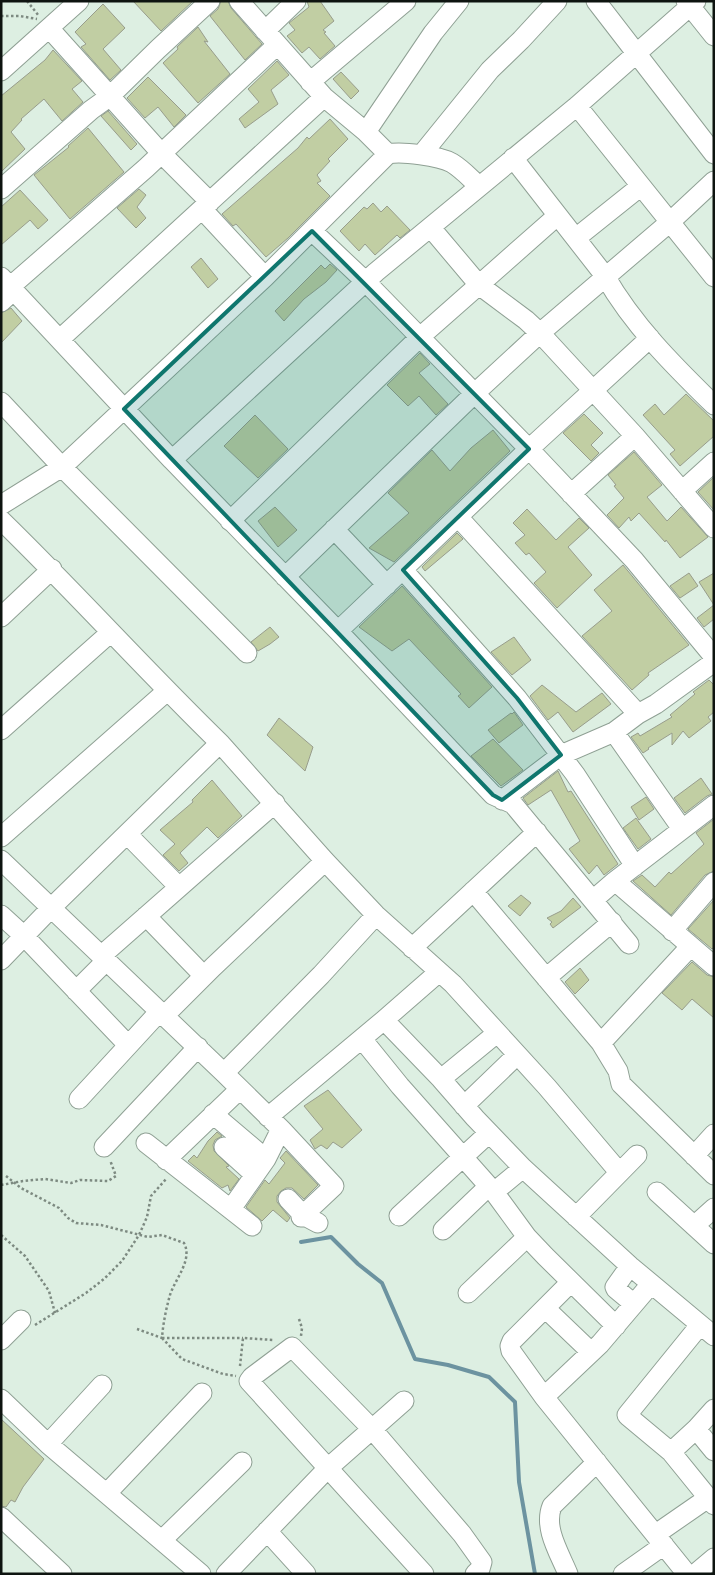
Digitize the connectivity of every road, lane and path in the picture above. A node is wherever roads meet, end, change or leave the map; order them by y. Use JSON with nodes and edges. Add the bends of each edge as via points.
{"nodes":[{"id":1,"x":27,"y":1,"type":"edge"},
{"id":2,"x":79,"y":1,"type":"edge"},
{"id":3,"x":210,"y":1,"type":"edge"},
{"id":4,"x":239,"y":1,"type":"edge"},
{"id":5,"x":296,"y":1,"type":"edge"},
{"id":6,"x":406,"y":1,"type":"edge"},
{"id":7,"x":459,"y":1,"type":"edge"},
{"id":8,"x":557,"y":1,"type":"edge"},
{"id":9,"x":596,"y":1,"type":"edge"},
{"id":10,"x":691,"y":3,"type":"edge"},
{"id":11,"x":1,"y":16,"type":"edge"},
{"id":12,"x":49,"y":28,"type":"junction"},
{"id":13,"x":714,"y":36,"type":"edge"},
{"id":14,"x":271,"y":38,"type":"junction"},
{"id":15,"x":636,"y":55,"type":"junction"},
{"id":16,"x":1,"y":71,"type":"edge"},
{"id":17,"x":310,"y":82,"type":"junction"},
{"id":18,"x":109,"y":97,"type":"junction"},
{"id":19,"x":324,"y":98,"type":"junction"},
{"id":20,"x":577,"y":106,"type":"junction"},
{"id":21,"x":366,"y":132,"type":"junction"},
{"id":22,"x":161,"y":153,"type":"junction"},
{"id":23,"x":388,"y":154,"type":"junction"},
{"id":24,"x":422,"y":154,"type":"junction"},
{"id":25,"x":714,"y":154,"type":"edge"},
{"id":26,"x":513,"y":158,"type":"junction"},
{"id":27,"x":714,"y":181,"type":"edge"},
{"id":28,"x":479,"y":186,"type":"junction"},
{"id":29,"x":641,"y":186,"type":"junction"},
{"id":30,"x":1,"y":189,"type":"edge"},
{"id":31,"x":206,"y":206,"type":"junction"},
{"id":32,"x":557,"y":216,"type":"junction"},
{"id":33,"x":670,"y":222,"type":"junction"},
{"id":34,"x":431,"y":228,"type":"junction"},
{"id":35,"x":312,"y":230,"type":"junction"},
{"id":36,"x":576,"y":238,"type":"junction"},
{"id":37,"x":265,"y":276,"type":"junction"},
{"id":38,"x":605,"y":276,"type":"junction"},
{"id":39,"x":714,"y":277,"type":"edge"},
{"id":40,"x":366,"y":282,"type":"junction"},
{"id":41,"x":479,"y":285,"type":"junction"},
{"id":42,"x":7,"y":289,"type":"edge"},
{"id":43,"x":540,"y":333,"type":"junction"},
{"id":44,"x":420,"y":337,"type":"junction"},
{"id":45,"x":650,"y":338,"type":"junction"},
{"id":46,"x":60,"y":339,"type":"junction"},
{"id":47,"x":592,"y":390,"type":"junction"},
{"id":48,"x":474,"y":394,"type":"junction"},
{"id":49,"x":1,"y":402,"type":"edge"},
{"id":50,"x":714,"y":405,"type":"edge"},
{"id":51,"x":124,"y":410,"type":"junction"},
{"id":52,"x":635,"y":436,"type":"junction"},
{"id":53,"x":529,"y":449,"type":"junction"},
{"id":54,"x":172,"y":460,"type":"junction"},
{"id":55,"x":714,"y":462,"type":"edge"},
{"id":56,"x":62,"y":467,"type":"junction"},
{"id":57,"x":682,"y":492,"type":"junction"},
{"id":58,"x":571,"y":494,"type":"junction"},
{"id":59,"x":1,"y":505,"type":"edge"},
{"id":60,"x":459,"y":518,"type":"junction"},
{"id":61,"x":1,"y":520,"type":"edge"},
{"id":62,"x":230,"y":521,"type":"junction"},
{"id":63,"x":714,"y":528,"type":"edge"},
{"id":64,"x":334,"y":529,"type":"junction"},
{"id":65,"x":52,"y":569,"type":"junction"},
{"id":66,"x":403,"y":570,"type":"junction"},
{"id":67,"x":285,"y":577,"type":"junction"},
{"id":68,"x":387,"y":585,"type":"junction"},
{"id":69,"x":1,"y":617,"type":"edge"},
{"id":70,"x":338,"y":631,"type":"junction"},
{"id":71,"x":110,"y":632,"type":"junction"},
{"id":72,"x":247,"y":653,"type":"dead end"},
{"id":73,"x":714,"y":657,"type":"edge"},
{"id":74,"x":714,"y":662,"type":"edge"},
{"id":75,"x":166,"y":691,"type":"junction"},
{"id":76,"x":638,"y":714,"type":"junction"},
{"id":77,"x":1,"y":730,"type":"edge"},
{"id":78,"x":614,"y":732,"type":"junction"},
{"id":79,"x":220,"y":743,"type":"junction"},
{"id":80,"x":561,"y":755,"type":"junction"},
{"id":81,"x":502,"y":800,"type":"junction"},
{"id":82,"x":274,"y":803,"type":"junction"},
{"id":83,"x":714,"y":805,"type":"edge"},
{"id":84,"x":682,"y":829,"type":"junction"},
{"id":85,"x":537,"y":832,"type":"junction"},
{"id":86,"x":127,"y":834,"type":"junction"},
{"id":87,"x":1,"y":837,"type":"edge"},
{"id":88,"x":1,"y":860,"type":"edge"},
{"id":89,"x":325,"y":861,"type":"junction"},
{"id":90,"x":635,"y":866,"type":"junction"},
{"id":91,"x":615,"y":881,"type":"junction"},
{"id":92,"x":714,"y":882,"type":"edge"},
{"id":93,"x":179,"y":887,"type":"junction"},
{"id":94,"x":472,"y":891,"type":"junction"},
{"id":95,"x":593,"y":900,"type":"junction"},
{"id":96,"x":52,"y":907,"type":"junction"},
{"id":97,"x":1,"y":915,"type":"edge"},
{"id":98,"x":376,"y":915,"type":"junction"},
{"id":99,"x":146,"y":916,"type":"junction"},
{"id":100,"x":612,"y":922,"type":"junction"},
{"id":101,"x":672,"y":931,"type":"junction"},
{"id":102,"x":24,"y":936,"type":"junction"},
{"id":103,"x":629,"y":944,"type":"dead end"},
{"id":104,"x":690,"y":947,"type":"junction"},
{"id":105,"x":412,"y":948,"type":"junction"},
{"id":106,"x":104,"y":958,"type":"junction"},
{"id":107,"x":1,"y":960,"type":"edge"},
{"id":108,"x":714,"y":966,"type":"edge"},
{"id":109,"x":439,"y":972,"type":"junction"},
{"id":110,"x":204,"y":976,"type":"junction"},
{"id":111,"x":546,"y":978,"type":"junction"},
{"id":112,"x":76,"y":991,"type":"junction"},
{"id":113,"x":162,"y":1013,"type":"junction"},
{"id":114,"x":384,"y":1020,"type":"junction"},
{"id":115,"x":497,"y":1033,"type":"junction"},
{"id":116,"x":362,"y":1039,"type":"junction"},
{"id":117,"x":601,"y":1043,"type":"junction"},
{"id":118,"x":128,"y":1045,"type":"junction"},
{"id":119,"x":198,"y":1048,"type":"junction"},
{"id":120,"x":517,"y":1055,"type":"junction"},
{"id":121,"x":224,"y":1072,"type":"junction"},
{"id":122,"x":441,"y":1079,"type":"junction"},
{"id":123,"x":240,"y":1088,"type":"junction"},
{"id":124,"x":79,"y":1099,"type":"dead end"},
{"id":125,"x":464,"y":1106,"type":"junction"},
{"id":126,"x":213,"y":1114,"type":"junction"},
{"id":127,"x":275,"y":1123,"type":"junction"},
{"id":128,"x":489,"y":1133,"type":"junction"},
{"id":129,"x":714,"y":1134,"type":"edge"},
{"id":130,"x":146,"y":1143,"type":"dead end"},
{"id":131,"x":104,"y":1147,"type":"joint"},
{"id":132,"x":224,"y":1147,"type":"dead end"},
{"id":133,"x":637,"y":1155,"type":"dead end"},
{"id":134,"x":462,"y":1156,"type":"junction"},
{"id":135,"x":694,"y":1156,"type":"junction"},
{"id":136,"x":266,"y":1159,"type":"junction"},
{"id":137,"x":172,"y":1164,"type":"junction"},
{"id":138,"x":523,"y":1168,"type":"junction"},
{"id":139,"x":619,"y":1172,"type":"junction"},
{"id":140,"x":255,"y":1175,"type":"junction"},
{"id":141,"x":714,"y":1175,"type":"edge"},
{"id":142,"x":6,"y":1176,"type":"dead end"},
{"id":143,"x":14,"y":1182,"type":"junction"},
{"id":144,"x":1,"y":1185,"type":"edge"},
{"id":145,"x":492,"y":1189,"type":"junction"},
{"id":146,"x":658,"y":1192,"type":"dead end"},
{"id":147,"x":288,"y":1199,"type":"dead end"},
{"id":148,"x":714,"y":1208,"type":"edge"},
{"id":149,"x":231,"y":1209,"type":"junction"},
{"id":150,"x":399,"y":1216,"type":"dead end"},
{"id":151,"x":576,"y":1217,"type":"junction"},
{"id":152,"x":252,"y":1226,"type":"dead end"},
{"id":153,"x":694,"y":1226,"type":"junction"},
{"id":154,"x":443,"y":1230,"type":"dead end"},
{"id":155,"x":1,"y":1235,"type":"edge"},
{"id":156,"x":139,"y":1235,"type":"junction"},
{"id":157,"x":527,"y":1237,"type":"junction"},
{"id":158,"x":714,"y":1244,"type":"edge"},
{"id":159,"x":630,"y":1266,"type":"junction"},
{"id":160,"x":571,"y":1282,"type":"junction"},
{"id":161,"x":651,"y":1284,"type":"junction"},
{"id":162,"x":468,"y":1293,"type":"dead end"},
{"id":163,"x":634,"y":1304,"type":"junction"},
{"id":164,"x":545,"y":1308,"type":"junction"},
{"id":165,"x":55,"y":1313,"type":"junction"},
{"id":166,"x":299,"y":1319,"type":"dead end"},
{"id":167,"x":25,"y":1325,"type":"joint"},
{"id":168,"x":616,"y":1326,"type":"junction"},
{"id":169,"x":137,"y":1329,"type":"dead end"},
{"id":170,"x":707,"y":1331,"type":"edge"},
{"id":171,"x":2,"y":1338,"type":"edge"},
{"id":172,"x":162,"y":1338,"type":"junction"},
{"id":173,"x":243,"y":1338,"type":"junction"},
{"id":174,"x":296,"y":1338,"type":"dead end"},
{"id":175,"x":280,"y":1340,"type":"dead end"},
{"id":176,"x":591,"y":1352,"type":"junction"},
{"id":177,"x":243,"y":1377,"type":"junction"},
{"id":178,"x":102,"y":1385,"type":"dead end"},
{"id":179,"x":202,"y":1393,"type":"dead end"},
{"id":180,"x":544,"y":1397,"type":"junction"},
{"id":181,"x":1,"y":1399,"type":"edge"},
{"id":182,"x":404,"y":1401,"type":"dead end"},
{"id":183,"x":714,"y":1409,"type":"edge"},
{"id":184,"x":372,"y":1429,"type":"junction"},
{"id":185,"x":696,"y":1429,"type":"junction"},
{"id":186,"x":48,"y":1444,"type":"junction"},
{"id":187,"x":714,"y":1451,"type":"edge"},
{"id":188,"x":672,"y":1452,"type":"junction"},
{"id":189,"x":242,"y":1462,"type":"dead end"},
{"id":190,"x":597,"y":1462,"type":"junction"},
{"id":191,"x":328,"y":1468,"type":"junction"},
{"id":192,"x":107,"y":1493,"type":"junction"},
{"id":193,"x":711,"y":1501,"type":"edge"},
{"id":194,"x":1,"y":1517,"type":"edge"},
{"id":195,"x":267,"y":1531,"type":"junction"},
{"id":196,"x":660,"y":1539,"type":"junction"},
{"id":197,"x":162,"y":1540,"type":"junction"},
{"id":198,"x":714,"y":1558,"type":"edge"},
{"id":199,"x":62,"y":1574,"type":"edge"},
{"id":200,"x":201,"y":1574,"type":"edge"},
{"id":201,"x":226,"y":1574,"type":"edge"},
{"id":202,"x":306,"y":1574,"type":"edge"},
{"id":203,"x":424,"y":1574,"type":"edge"},
{"id":204,"x":475,"y":1574,"type":"edge"},
{"id":205,"x":568,"y":1574,"type":"edge"},
{"id":206,"x":623,"y":1574,"type":"edge"},
{"id":207,"x":687,"y":1574,"type":"edge"},
{"id":208,"x":695,"y":1574,"type":"edge"}],
"edges":[{"from":1,"to":11,"type":"path","via":[[42,20]]},
{"from":2,"to":12,"type":"street"},
{"from":3,"to":18,"type":"street"},
{"from":4,"to":14,"type":"street"},
{"from":5,"to":14,"type":"street"},
{"from":6,"to":17,"type":"street"},
{"from":7,"to":21,"type":"street","via":[[433,33]]},
{"from":8,"to":24,"type":"street","via":[[490,70]]},
{"from":9,"to":15,"type":"street"},
{"from":10,"to":13,"type":"street"},
{"from":10,"to":15,"type":"street"},
{"from":12,"to":16,"type":"street"},
{"from":12,"to":18,"type":"street"},
{"from":14,"to":17,"type":"street"},
{"from":14,"to":22,"type":"street"},
{"from":15,"to":20,"type":"street"},
{"from":15,"to":25,"type":"street"},
{"from":17,"to":19,"type":"street"},
{"from":18,"to":22,"type":"street"},
{"from":18,"to":30,"type":"street"},
{"from":19,"to":21,"type":"street"},
{"from":19,"to":31,"type":"street"},
{"from":20,"to":26,"type":"street"},
{"from":20,"to":29,"type":"street"},
{"from":21,"to":23,"type":"street"},
{"from":22,"to":31,"type":"street"},
{"from":22,"to":42,"type":"street"},
{"from":23,"to":24,"type":"street"},
{"from":23,"to":35,"type":"street"},
{"from":24,"to":28,"type":"street","via":[[451,162]]},
{"from":26,"to":28,"type":"street"},
{"from":26,"to":32,"type":"street"},
{"from":27,"to":33,"type":"street"},
{"from":28,"to":34,"type":"street"},
{"from":29,"to":33,"type":"street"},
{"from":29,"to":36,"type":"street"},
{"from":31,"to":37,"type":"street"},
{"from":31,"to":46,"type":"street"},
{"from":32,"to":36,"type":"street"},
{"from":32,"to":41,"type":"street"},
{"from":33,"to":38,"type":"street"},
{"from":33,"to":39,"type":"street"},
{"from":34,"to":40,"type":"street"},
{"from":34,"to":41,"type":"street"},
{"from":35,"to":37,"type":"street"},
{"from":35,"to":40,"type":"street"},
{"from":36,"to":38,"type":"street"},
{"from":37,"to":51,"type":"street"},
{"from":38,"to":43,"type":"street"},
{"from":38,"to":45,"type":"street"},
{"from":40,"to":44,"type":"street"},
{"from":40,"to":54,"type":"street"},
{"from":41,"to":43,"type":"street"},
{"from":41,"to":44,"type":"street"},
{"from":42,"to":46,"type":"street"},
{"from":43,"to":47,"type":"street"},
{"from":43,"to":48,"type":"street"},
{"from":44,"to":48,"type":"street"},
{"from":44,"to":62,"type":"street"},
{"from":45,"to":47,"type":"street"},
{"from":45,"to":50,"type":"street"},
{"from":46,"to":51,"type":"street"},
{"from":47,"to":52,"type":"street"},
{"from":47,"to":53,"type":"street"},
{"from":48,"to":53,"type":"street"},
{"from":48,"to":64,"type":"street"},
{"from":49,"to":56,"type":"street"},
{"from":51,"to":54,"type":"street"},
{"from":51,"to":56,"type":"street"},
{"from":52,"to":57,"type":"street"},
{"from":52,"to":58,"type":"street"},
{"from":53,"to":58,"type":"street"},
{"from":53,"to":60,"type":"street"},
{"from":54,"to":62,"type":"street"},
{"from":55,"to":57,"type":"street"},
{"from":56,"to":59,"type":"street"},
{"from":56,"to":72,"type":"street"},
{"from":57,"to":63,"type":"street"},
{"from":58,"to":73,"type":"street","via":[[634,560]]},
{"from":60,"to":66,"type":"street"},
{"from":60,"to":76,"type":"street"},
{"from":61,"to":65,"type":"street"},
{"from":62,"to":67,"type":"street"},
{"from":64,"to":67,"type":"street"},
{"from":64,"to":68,"type":"street"},
{"from":65,"to":69,"type":"street"},
{"from":65,"to":71,"type":"street"},
{"from":66,"to":68,"type":"street"},
{"from":66,"to":80,"type":"street","via":[[517,698]]},
{"from":67,"to":70,"type":"street"},
{"from":68,"to":70,"type":"street"},
{"from":70,"to":81,"type":"street","via":[[492,795]]},
{"from":71,"to":75,"type":"street"},
{"from":71,"to":77,"type":"street"},
{"from":74,"to":76,"type":"street"},
{"from":75,"to":79,"type":"street"},
{"from":75,"to":87,"type":"street"},
{"from":76,"to":78,"type":"street"},
{"from":78,"to":80,"type":"street"},
{"from":78,"to":84,"type":"street"},
{"from":79,"to":82,"type":"street"},
{"from":79,"to":86,"type":"street"},
{"from":80,"to":81,"type":"street"},
{"from":80,"to":90,"type":"street"},
{"from":81,"to":85,"type":"street","via":[[513,804]]},
{"from":82,"to":89,"type":"street"},
{"from":82,"to":93,"type":"street"},
{"from":83,"to":84,"type":"street"},
{"from":84,"to":90,"type":"street"},
{"from":85,"to":94,"type":"street"},
{"from":85,"to":95,"type":"street"},
{"from":86,"to":93,"type":"street"},
{"from":86,"to":96,"type":"street"},
{"from":88,"to":96,"type":"street"},
{"from":89,"to":98,"type":"street"},
{"from":89,"to":110,"type":"street"},
{"from":90,"to":91,"type":"street"},
{"from":91,"to":95,"type":"street"},
{"from":91,"to":101,"type":"street"},
{"from":92,"to":101,"type":"street"},
{"from":93,"to":99,"type":"street"},
{"from":94,"to":105,"type":"street"},
{"from":94,"to":111,"type":"street"},
{"from":95,"to":100,"type":"street"},
{"from":96,"to":102,"type":"street"},
{"from":96,"to":106,"type":"street"},
{"from":97,"to":102,"type":"street"},
{"from":98,"to":105,"type":"street"},
{"from":98,"to":121,"type":"street"},
{"from":99,"to":106,"type":"street"},
{"from":99,"to":110,"type":"street"},
{"from":100,"to":103,"type":"street"},
{"from":100,"to":111,"type":"street"},
{"from":101,"to":104,"type":"street"},
{"from":102,"to":107,"type":"street"},
{"from":102,"to":112,"type":"street"},
{"from":104,"to":108,"type":"street"},
{"from":104,"to":117,"type":"street"},
{"from":105,"to":109,"type":"street"},
{"from":106,"to":112,"type":"street"},
{"from":106,"to":113,"type":"street"},
{"from":109,"to":114,"type":"street"},
{"from":109,"to":115,"type":"street"},
{"from":110,"to":113,"type":"street"},
{"from":111,"to":117,"type":"street"},
{"from":112,"to":118,"type":"street"},
{"from":113,"to":118,"type":"street"},
{"from":113,"to":119,"type":"street"},
{"from":114,"to":116,"type":"street"},
{"from":114,"to":122,"type":"street"},
{"from":115,"to":120,"type":"street"},
{"from":115,"to":122,"type":"street"},
{"from":116,"to":127,"type":"street"},
{"from":116,"to":134,"type":"street"},
{"from":117,"to":135,"type":"street","via":[[618,1071],[621,1084]]},
{"from":118,"to":124,"type":"street"},
{"from":119,"to":121,"type":"street"},
{"from":119,"to":131,"type":"street"},
{"from":120,"to":125,"type":"street"},
{"from":120,"to":139,"type":"street"},
{"from":121,"to":123,"type":"street"},
{"from":122,"to":125,"type":"street"},
{"from":123,"to":126,"type":"street"},
{"from":123,"to":127,"type":"street"},
{"from":125,"to":128,"type":"street"},
{"from":126,"to":136,"type":"street"},
{"from":126,"to":137,"type":"street"},
{"from":127,"to":136,"type":"street"},
{"from":127,"to":147,"type":"street","via":[[334,1186],[307,1218]]},
{"from":128,"to":134,"type":"street"},
{"from":128,"to":138,"type":"street"},
{"from":129,"to":135,"type":"street"},
{"from":130,"to":137,"type":"street"},
{"from":131,"to":143,"type":"path","via":[[116,1176],[108,1181],[80,1180],[71,1183],[45,1179]]},
{"from":132,"to":140,"type":"street"},
{"from":133,"to":139,"type":"street"},
{"from":134,"to":145,"type":"street"},
{"from":134,"to":150,"type":"street"},
{"from":135,"to":141,"type":"street"},
{"from":136,"to":140,"type":"street"},
{"from":137,"to":149,"type":"street"},
{"from":137,"to":156,"type":"path","via":[[151,1196]]},
{"from":138,"to":145,"type":"street"},
{"from":138,"to":151,"type":"street"},
{"from":139,"to":151,"type":"street"},
{"from":140,"to":149,"type":"street"},
{"from":142,"to":143,"type":"path"},
{"from":143,"to":144,"type":"path"},
{"from":143,"to":156,"type":"path","via":[[60,1208],[76,1223]]},
{"from":145,"to":154,"type":"street"},
{"from":145,"to":157,"type":"street"},
{"from":146,"to":153,"type":"street"},
{"from":148,"to":153,"type":"street"},
{"from":149,"to":152,"type":"street"},
{"from":151,"to":159,"type":"street"},
{"from":153,"to":158,"type":"street"},
{"from":155,"to":165,"type":"path","via":[[25,1256],[49,1291]]},
{"from":156,"to":165,"type":"path","via":[[122,1261],[104,1279]]},
{"from":156,"to":172,"type":"path","via":[[162,1235],[184,1243],[187,1249],[181,1273],[171,1292]]},
{"from":157,"to":160,"type":"street"},
{"from":157,"to":162,"type":"street"},
{"from":159,"to":161,"type":"street"},
{"from":159,"to":163,"type":"street","via":[[615,1286]]},
{"from":160,"to":164,"type":"street"},
{"from":160,"to":168,"type":"street"},
{"from":161,"to":163,"type":"street"},
{"from":161,"to":170,"type":"street"},
{"from":163,"to":168,"type":"street"},
{"from":164,"to":176,"type":"street"},
{"from":164,"to":180,"type":"street","via":[[510,1346]]},
{"from":165,"to":167,"type":"path"},
{"from":166,"to":174,"type":"path","via":[[302,1336]]},
{"from":167,"to":171,"type":"street"},
{"from":168,"to":176,"type":"street"},
{"from":169,"to":172,"type":"path"},
{"from":170,"to":188,"type":"street","via":[[627,1414]]},
{"from":172,"to":173,"type":"path"},
{"from":172,"to":177,"type":"path","via":[[182,1359],[223,1374]]},
{"from":173,"to":175,"type":"path"},
{"from":173,"to":177,"type":"path","via":[[240,1366]]},
{"from":176,"to":180,"type":"street"},
{"from":177,"to":184,"type":"street","via":[[294,1348]]},
{"from":177,"to":191,"type":"street"},
{"from":178,"to":186,"type":"street"},
{"from":179,"to":192,"type":"street"},
{"from":180,"to":190,"type":"street"},
{"from":181,"to":186,"type":"street"},
{"from":182,"to":184,"type":"street"},
{"from":183,"to":185,"type":"street"},
{"from":184,"to":191,"type":"street"},
{"from":184,"to":204,"type":"street","via":[[482,1562]]},
{"from":185,"to":187,"type":"street"},
{"from":185,"to":188,"type":"street"},
{"from":186,"to":192,"type":"street"},
{"from":188,"to":193,"type":"street"},
{"from":189,"to":197,"type":"street"},
{"from":190,"to":196,"type":"street"},
{"from":190,"to":205,"type":"street","via":[[552,1506],[548,1515],[551,1533]]},
{"from":191,"to":195,"type":"street"},
{"from":191,"to":203,"type":"street"},
{"from":192,"to":197,"type":"street"},
{"from":193,"to":196,"type":"street"},
{"from":194,"to":199,"type":"street"},
{"from":195,"to":201,"type":"street"},
{"from":195,"to":202,"type":"street"},
{"from":196,"to":206,"type":"street"},
{"from":196,"to":207,"type":"street"},
{"from":197,"to":200,"type":"street"},
{"from":198,"to":208,"type":"street"}]}
